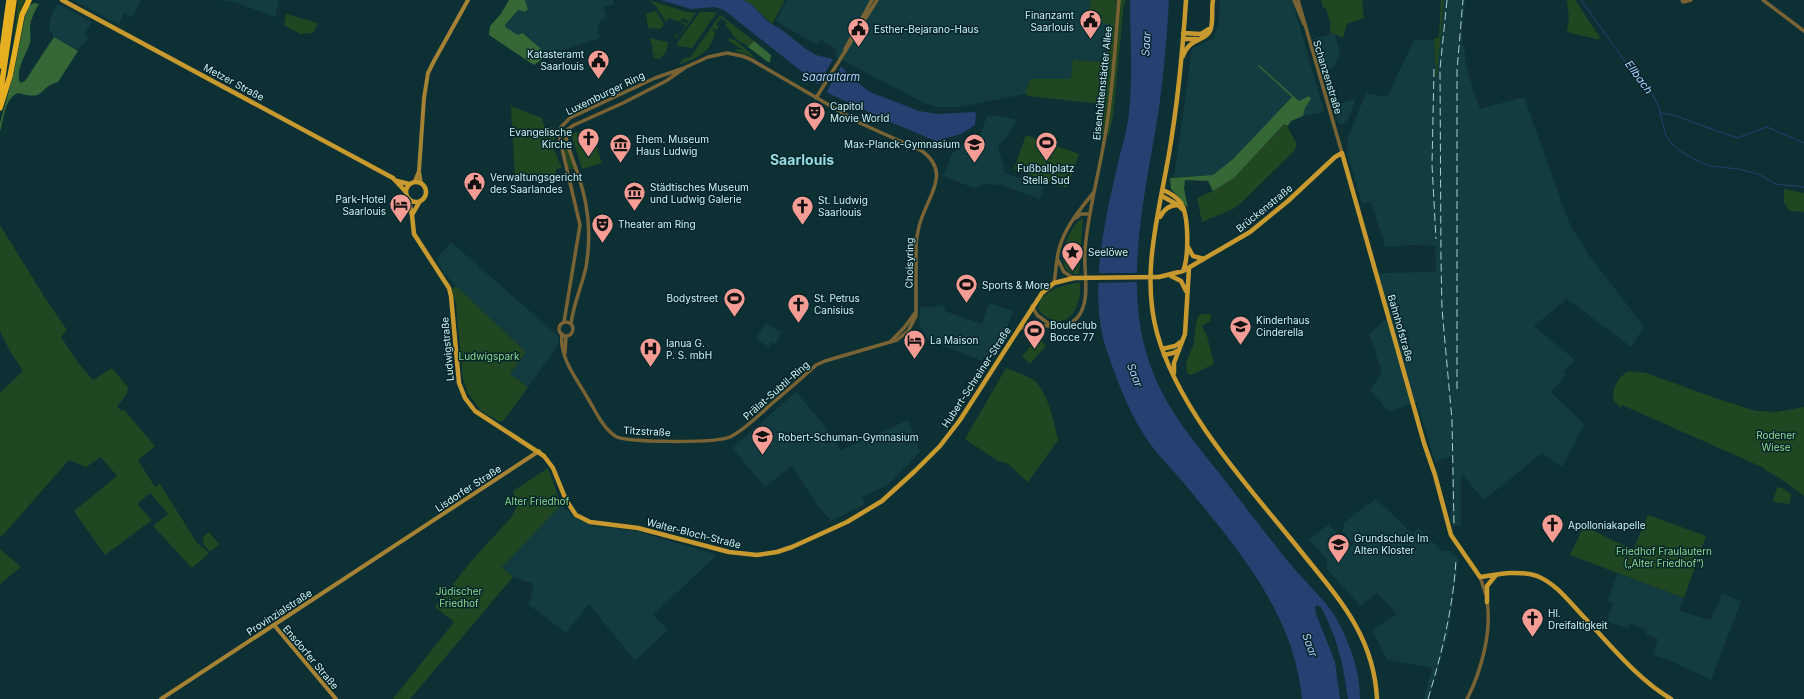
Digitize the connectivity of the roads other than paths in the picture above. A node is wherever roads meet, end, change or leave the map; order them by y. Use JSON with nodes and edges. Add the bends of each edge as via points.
{"nodes":[{"id":1,"x":9,"y":0,"type":"edge"},
{"id":2,"x":14,"y":0,"type":"edge"},
{"id":3,"x":29,"y":0,"type":"edge"},
{"id":4,"x":62,"y":0,"type":"edge"},
{"id":5,"x":468,"y":0,"type":"edge"},
{"id":6,"x":872,"y":0,"type":"edge"},
{"id":7,"x":877,"y":0,"type":"edge"},
{"id":8,"x":1119,"y":0,"type":"edge"},
{"id":9,"x":1186,"y":0,"type":"edge"},
{"id":10,"x":1209,"y":0,"type":"edge"},
{"id":11,"x":1213,"y":0,"type":"edge"},
{"id":12,"x":1294,"y":0,"type":"edge"},
{"id":13,"x":1298,"y":0,"type":"edge"},
{"id":14,"x":1691,"y":0,"type":"edge"},
{"id":15,"x":1763,"y":0,"type":"edge"},
{"id":16,"x":1683,"y":1,"type":"edge"},
{"id":17,"x":1211,"y":7,"type":"junction"},
{"id":18,"x":1304,"y":24,"type":"junction"},
{"id":19,"x":1211,"y":26,"type":"junction"},
{"id":20,"x":1804,"y":31,"type":"edge"},
{"id":21,"x":1184,"y":33,"type":"junction"},
{"id":22,"x":1183,"y":39,"type":"junction"},
{"id":23,"x":1198,"y":39,"type":"junction"},
{"id":24,"x":845,"y":50,"type":"junction"},
{"id":25,"x":1182,"y":59,"type":"junction"},
{"id":26,"x":0,"y":66,"type":"edge"},
{"id":27,"x":686,"y":67,"type":"junction"},
{"id":28,"x":0,"y":96,"type":"edge"},
{"id":29,"x":816,"y":98,"type":"junction"},
{"id":30,"x":0,"y":108,"type":"edge"},
{"id":31,"x":1337,"y":135,"type":"joint"},
{"id":32,"x":1342,"y":155,"type":"junction"},
{"id":33,"x":419,"y":171,"type":"junction"},
{"id":34,"x":397,"y":181,"type":"junction"},
{"id":35,"x":415,"y":181,"type":"junction"},
{"id":36,"x":421,"y":183,"type":"junction"},
{"id":37,"x":409,"y":184,"type":"junction"},
{"id":38,"x":406,"y":192,"type":"junction"},
{"id":39,"x":1094,"y":192,"type":"junction"},
{"id":40,"x":1162,"y":193,"type":"junction"},
{"id":41,"x":408,"y":198,"type":"junction"},
{"id":42,"x":419,"y":203,"type":"junction"},
{"id":43,"x":1178,"y":205,"type":"junction"},
{"id":44,"x":1184,"y":212,"type":"junction"},
{"id":45,"x":1090,"y":214,"type":"junction"},
{"id":46,"x":412,"y":215,"type":"junction"},
{"id":47,"x":1072,"y":220,"type":"junction"},
{"id":48,"x":1157,"y":222,"type":"junction"},
{"id":49,"x":1187,"y":243,"type":"junction"},
{"id":50,"x":1057,"y":258,"type":"junction"},
{"id":51,"x":1204,"y":260,"type":"junction"},
{"id":52,"x":1189,"y":268,"type":"junction"},
{"id":53,"x":1183,"y":271,"type":"junction"},
{"id":54,"x":1169,"y":275,"type":"junction"},
{"id":55,"x":1074,"y":278,"type":"junction"},
{"id":56,"x":1054,"y":283,"type":"junction"},
{"id":57,"x":1187,"y":293,"type":"junction"},
{"id":58,"x":1032,"y":306,"type":"junction"},
{"id":59,"x":915,"y":313,"type":"junction"},
{"id":60,"x":564,"y":322,"type":"junction"},
{"id":61,"x":571,"y":324,"type":"junction"},
{"id":62,"x":1058,"y":327,"type":"junction"},
{"id":63,"x":1018,"y":329,"type":"junction"},
{"id":64,"x":908,"y":331,"type":"joint"},
{"id":65,"x":562,"y":334,"type":"junction"},
{"id":66,"x":566,"y":336,"type":"junction"},
{"id":67,"x":1183,"y":340,"type":"junction"},
{"id":68,"x":890,"y":343,"type":"junction"},
{"id":69,"x":1162,"y":349,"type":"junction"},
{"id":70,"x":1179,"y":349,"type":"junction"},
{"id":71,"x":1164,"y":355,"type":"junction"},
{"id":72,"x":565,"y":358,"type":"junction"},
{"id":73,"x":1174,"y":379,"type":"junction"},
{"id":74,"x":722,"y":439,"type":"joint"},
{"id":75,"x":539,"y":451,"type":"junction"},
{"id":76,"x":893,"y":491,"type":"joint"},
{"id":77,"x":405,"y":538,"type":"joint"},
{"id":78,"x":1498,"y":574,"type":"junction"},
{"id":79,"x":1480,"y":577,"type":"junction"},
{"id":80,"x":1487,"y":602,"type":"junction"},
{"id":81,"x":274,"y":625,"type":"junction"},
{"id":82,"x":161,"y":699,"type":"edge"},
{"id":83,"x":336,"y":699,"type":"edge"},
{"id":84,"x":1377,"y":699,"type":"edge"},
{"id":85,"x":1467,"y":699,"type":"edge"},
{"id":86,"x":1671,"y":699,"type":"edge"}],
"edges":[{"from":1,"to":26,"type":"highway"},
{"from":2,"to":28,"type":"highway"},
{"from":3,"to":30,"type":"highway","via":[[22,15],[10,76]]},
{"from":4,"to":34,"type":"main road","name":"Metzer Straße"},
{"from":5,"to":33,"type":"main road","via":[[428,73]]},
{"from":6,"to":24,"type":"street"},
{"from":7,"to":24,"type":"street"},
{"from":8,"to":39,"type":"street","name":"Eisenhüttenstädter Allee","via":[[1109,115]]},
{"from":9,"to":21,"type":"main road"},
{"from":10,"to":17,"type":"main road"},
{"from":11,"to":17,"type":"main road"},
{"from":12,"to":18,"type":"street","name":"Schanzenstraße"},
{"from":13,"to":18,"type":"street","name":"Schanzenstraße"},
{"from":14,"to":16,"type":"street"},
{"from":15,"to":20,"type":"street"},
{"from":17,"to":19,"type":"main road"},
{"from":18,"to":31,"type":"street","name":"Schanzenstraße"},
{"from":19,"to":21,"type":"main road","via":[[1201,34]]},
{"from":19,"to":23,"type":"main road","via":[[1208,35]]},
{"from":21,"to":22,"type":"main road"},
{"from":22,"to":23,"type":"main road"},
{"from":22,"to":25,"type":"main road"},
{"from":23,"to":25,"type":"main road","via":[[1187,48]]},
{"from":24,"to":29,"type":"street"},
{"from":25,"to":40,"type":"main road"},
{"from":27,"to":29,"type":"street","name":"Choisyring","via":[[717,54],[737,55],[757,63]]},
{"from":27,"to":60,"type":"street","name":"Luxemburger Ring","via":[[654,78],[570,118],[561,127],[560,140],[580,225]]},
{"from":27,"to":61,"type":"street","name":"Luxemburger Ring","via":[[658,85],[569,128],[567,144],[582,185],[589,225],[586,269]]},
{"from":29,"to":59,"type":"street","name":"Choisyring","via":[[860,123],[927,155],[936,169],[933,192],[920,221],[917,238]]},
{"from":31,"to":32,"type":"street","name":"Bahnhofstraße"},
{"from":32,"to":51,"type":"main road","name":"Brückenstraße","via":[[1250,232]]},
{"from":32,"to":79,"type":"main road","name":"Bahnhofstraße","via":[[1424,443],[1439,487],[1448,526],[1454,542]]},
{"from":33,"to":35,"type":"main road"},
{"from":33,"to":36,"type":"main road"},
{"from":34,"to":37,"type":"main road","name":"Metzer Straße"},
{"from":34,"to":38,"type":"main road","name":"Metzer Straße"},
{"from":35,"to":36,"type":"main road"},
{"from":35,"to":37,"type":"main road"},
{"from":36,"to":42,"type":"main road","via":[[426,188],[426,193]]},
{"from":37,"to":38,"type":"main road"},
{"from":38,"to":41,"type":"main road"},
{"from":39,"to":45,"type":"street","name":"Eisenhüttenstädter Allee"},
{"from":39,"to":47,"type":"street","name":"Eisenhüttenstädter Allee"},
{"from":40,"to":43,"type":"main road"},
{"from":40,"to":44,"type":"main road","via":[[1176,196]]},
{"from":40,"to":48,"type":"main road"},
{"from":41,"to":42,"type":"main road"},
{"from":41,"to":46,"type":"main road","name":"Ludwigstraße"},
{"from":42,"to":46,"type":"main road"},
{"from":43,"to":44,"type":"main road"},
{"from":43,"to":48,"type":"main road","via":[[1166,209]]},
{"from":44,"to":49,"type":"main road"},
{"from":45,"to":47,"type":"street","via":[[1081,214]]},
{"from":45,"to":62,"type":"street","name":"Eisenhüttenstädter Allee","via":[[1085,252],[1085,300],[1076,318],[1071,323]]},
{"from":46,"to":75,"type":"main road","name":"Ludwigstraße","via":[[414,234],[450,292],[459,383],[465,398],[475,411]]},
{"from":47,"to":50,"type":"street","name":"Eisenhüttenstädter Allee"},
{"from":48,"to":69,"type":"main road","via":[[1150,263],[1150,284],[1152,310]]},
{"from":49,"to":51,"type":"main road","via":[[1193,256]]},
{"from":49,"to":53,"type":"main road"},
{"from":50,"to":55,"type":"street","via":[[1064,272]]},
{"from":50,"to":56,"type":"street","name":"Eisenhüttenstädter Allee"},
{"from":51,"to":52,"type":"main road","name":"Brückenstraße"},
{"from":52,"to":53,"type":"main road","name":"Brückenstraße"},
{"from":52,"to":57,"type":"main road"},
{"from":53,"to":54,"type":"main road","name":"Brückenstraße"},
{"from":54,"to":55,"type":"main road","name":"Brückenstraße","bridge":true},
{"from":54,"to":57,"type":"main road","via":[[1181,281]]},
{"from":55,"to":56,"type":"main road","name":"Hubert-Schreiner-Straße"},
{"from":56,"to":58,"type":"main road","name":"Hubert-Schreiner-Straße"},
{"from":57,"to":67,"type":"main road"},
{"from":58,"to":62,"type":"street","via":[[1042,320]]},
{"from":58,"to":63,"type":"main road","name":"Hubert-Schreiner-Straße"},
{"from":59,"to":64,"type":"street","name":"Choisyring","via":[[916,316]]},
{"from":59,"to":68,"type":"street"},
{"from":60,"to":61,"type":"street"},
{"from":60,"to":65,"type":"street","via":[[560,327]]},
{"from":61,"to":66,"type":"street","via":[[572,332]]},
{"from":62,"to":63,"type":"street","via":[[1035,324]]},
{"from":63,"to":76,"type":"main road","name":"Hubert-Schreiner-Straße","via":[[960,420],[927,459]]},
{"from":64,"to":68,"type":"street","name":"Prälat-Subtil-Ring"},
{"from":65,"to":66,"type":"street"},
{"from":65,"to":72,"type":"street","name":"Titzstraße","via":[[561,344]]},
{"from":66,"to":72,"type":"street"},
{"from":67,"to":69,"type":"main road","via":[[1175,346]]},
{"from":67,"to":70,"type":"main road"},
{"from":68,"to":74,"type":"street","name":"Prälat-Subtil-Ring","via":[[816,365],[744,428]]},
{"from":69,"to":71,"type":"main road"},
{"from":70,"to":71,"type":"main road"},
{"from":70,"to":73,"type":"main road","via":[[1174,363]]},
{"from":71,"to":73,"type":"main road"},
{"from":72,"to":74,"type":"street","name":"Titzstraße","via":[[605,426],[618,438],[704,441]]},
{"from":73,"to":84,"type":"main road","via":[[1214,441],[1351,615],[1369,653]]},
{"from":75,"to":76,"type":"main road","name":"Walter-Bloch-Straße","via":[[553,468],[572,511],[585,521],[638,528],[738,554],[777,552],[806,542],[860,515]]},
{"from":75,"to":77,"type":"main road","name":"Lisdorfer Straße"},
{"from":77,"to":81,"type":"main road","name":"Provinzialstraße"},
{"from":78,"to":79,"type":"main road"},
{"from":78,"to":80,"type":"main road","via":[[1487,586]]},
{"from":78,"to":86,"type":"main road","via":[[1527,574],[1545,580],[1556,588],[1640,676]]},
{"from":79,"to":80,"type":"street"},
{"from":80,"to":85,"type":"street","via":[[1488,618],[1483,652],[1478,675]]},
{"from":81,"to":82,"type":"main road","name":"Provinzialstraße"},
{"from":81,"to":83,"type":"main road","name":"Ensdorfer Straße"}]}
